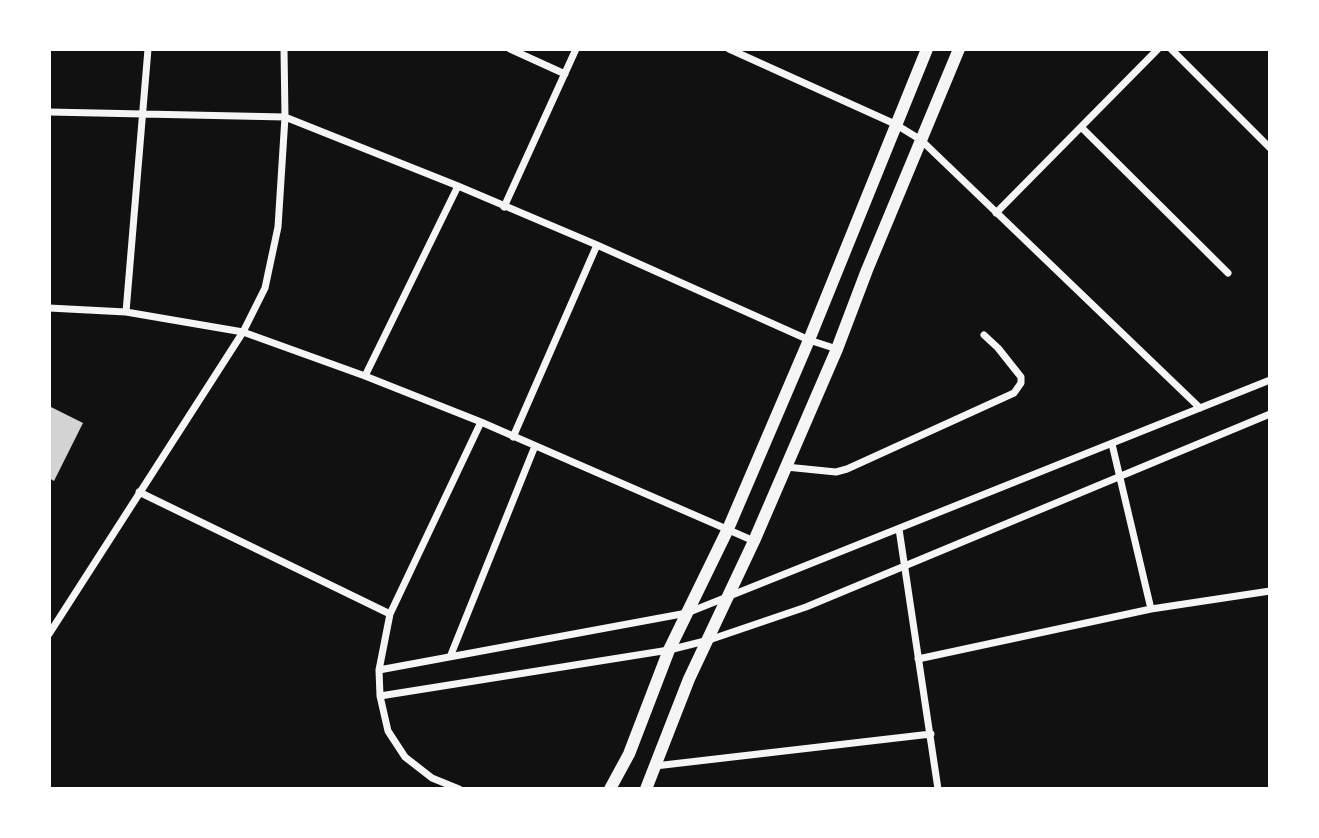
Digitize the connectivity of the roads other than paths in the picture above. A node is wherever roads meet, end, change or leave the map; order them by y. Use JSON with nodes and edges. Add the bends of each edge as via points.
{"nodes":[{"id":1,"x":148,"y":49,"type":"edge"},
{"id":2,"x":284,"y":49,"type":"edge"},
{"id":3,"x":510,"y":49,"type":"edge"},
{"id":4,"x":576,"y":49,"type":"edge"},
{"id":5,"x":729,"y":49,"type":"edge"},
{"id":6,"x":927,"y":49,"type":"edge"},
{"id":7,"x":959,"y":49,"type":"edge"},
{"id":8,"x":1158,"y":49,"type":"edge"},
{"id":9,"x":1171,"y":49,"type":"edge"},
{"id":10,"x":565,"y":74,"type":"junction"},
{"id":11,"x":49,"y":112,"type":"edge"},
{"id":12,"x":144,"y":114,"type":"junction"},
{"id":13,"x":285,"y":117,"type":"junction"},
{"id":14,"x":895,"y":124,"type":"junction"},
{"id":15,"x":1082,"y":127,"type":"junction"},
{"id":16,"x":921,"y":140,"type":"junction"},
{"id":17,"x":1270,"y":148,"type":"edge"},
{"id":18,"x":458,"y":186,"type":"junction"},
{"id":19,"x":504,"y":206,"type":"junction"},
{"id":20,"x":996,"y":213,"type":"junction"},
{"id":21,"x":597,"y":245,"type":"junction"},
{"id":22,"x":1228,"y":273,"type":"dead end"},
{"id":23,"x":49,"y":308,"type":"edge"},
{"id":24,"x":125,"y":312,"type":"junction"},
{"id":25,"x":243,"y":332,"type":"junction"},
{"id":26,"x":984,"y":335,"type":"dead end"},
{"id":27,"x":809,"y":340,"type":"junction"},
{"id":28,"x":837,"y":349,"type":"junction"},
{"id":29,"x":365,"y":376,"type":"junction"},
{"id":30,"x":1270,"y":380,"type":"edge"},
{"id":31,"x":1200,"y":408,"type":"junction"},
{"id":32,"x":1270,"y":415,"type":"edge"},
{"id":33,"x":481,"y":422,"type":"junction"},
{"id":34,"x":513,"y":437,"type":"junction"},
{"id":35,"x":1112,"y":444,"type":"junction"},
{"id":36,"x":535,"y":446,"type":"junction"},
{"id":37,"x":786,"y":467,"type":"junction"},
{"id":38,"x":1120,"y":477,"type":"junction"},
{"id":39,"x":139,"y":492,"type":"junction"},
{"id":40,"x":728,"y":529,"type":"junction"},
{"id":41,"x":899,"y":529,"type":"junction"},
{"id":42,"x":754,"y":541,"type":"junction"},
{"id":43,"x":904,"y":566,"type":"junction"},
{"id":44,"x":1270,"y":591,"type":"edge"},
{"id":45,"x":726,"y":599,"type":"junction"},
{"id":46,"x":1152,"y":609,"type":"junction"},
{"id":47,"x":687,"y":613,"type":"junction"},
{"id":48,"x":390,"y":614,"type":"junction"},
{"id":49,"x":49,"y":634,"type":"edge"},
{"id":50,"x":709,"y":640,"type":"junction"},
{"id":51,"x":669,"y":650,"type":"junction"},
{"id":52,"x":450,"y":657,"type":"junction"},
{"id":53,"x":918,"y":659,"type":"junction"},
{"id":54,"x":379,"y":670,"type":"junction"},
{"id":55,"x":380,"y":696,"type":"junction"},
{"id":56,"x":930,"y":734,"type":"junction"},
{"id":57,"x":655,"y":766,"type":"junction"},
{"id":58,"x":459,"y":789,"type":"edge"},
{"id":59,"x":610,"y":789,"type":"edge"},
{"id":60,"x":646,"y":789,"type":"edge"},
{"id":61,"x":938,"y":789,"type":"edge"}],
"edges":[{"from":1,"to":12,"type":"street"},
{"from":2,"to":13,"type":"street"},
{"from":3,"to":10,"type":"street"},
{"from":4,"to":10,"type":"street"},
{"from":5,"to":14,"type":"street"},
{"from":6,"to":14,"type":"street"},
{"from":7,"to":16,"type":"street"},
{"from":8,"to":15,"type":"street"},
{"from":9,"to":17,"type":"street"},
{"from":10,"to":19,"type":"street"},
{"from":11,"to":12,"type":"street"},
{"from":12,"to":13,"type":"street"},
{"from":12,"to":24,"type":"street"},
{"from":13,"to":18,"type":"street"},
{"from":13,"to":25,"type":"street","via":[[278,227],[265,288]]},
{"from":14,"to":16,"type":"street"},
{"from":14,"to":27,"type":"street"},
{"from":15,"to":20,"type":"street"},
{"from":15,"to":22,"type":"street"},
{"from":16,"to":20,"type":"street"},
{"from":16,"to":28,"type":"street"},
{"from":18,"to":19,"type":"street"},
{"from":18,"to":29,"type":"street"},
{"from":19,"to":21,"type":"street"},
{"from":20,"to":31,"type":"street"},
{"from":21,"to":27,"type":"street"},
{"from":21,"to":34,"type":"street"},
{"from":23,"to":24,"type":"street"},
{"from":24,"to":25,"type":"street"},
{"from":25,"to":29,"type":"street"},
{"from":25,"to":39,"type":"street"},
{"from":26,"to":37,"type":"street","via":[[1021,377],[1014,393],[847,469]]},
{"from":27,"to":28,"type":"street"},
{"from":27,"to":40,"type":"street"},
{"from":28,"to":37,"type":"street"},
{"from":29,"to":33,"type":"street"},
{"from":30,"to":31,"type":"street"},
{"from":31,"to":35,"type":"street"},
{"from":32,"to":38,"type":"street"},
{"from":33,"to":34,"type":"street"},
{"from":33,"to":48,"type":"street"},
{"from":34,"to":36,"type":"street"},
{"from":35,"to":38,"type":"street"},
{"from":35,"to":41,"type":"street"},
{"from":36,"to":40,"type":"street"},
{"from":36,"to":52,"type":"street"},
{"from":37,"to":42,"type":"street"},
{"from":38,"to":43,"type":"street"},
{"from":38,"to":46,"type":"street"},
{"from":39,"to":48,"type":"street"},
{"from":39,"to":49,"type":"street"},
{"from":40,"to":42,"type":"street"},
{"from":40,"to":47,"type":"street"},
{"from":41,"to":43,"type":"street"},
{"from":41,"to":45,"type":"street"},
{"from":42,"to":45,"type":"street"},
{"from":43,"to":50,"type":"street","via":[[806,607]]},
{"from":43,"to":53,"type":"street"},
{"from":44,"to":46,"type":"street"},
{"from":45,"to":47,"type":"street"},
{"from":45,"to":50,"type":"street"},
{"from":46,"to":53,"type":"street"},
{"from":47,"to":51,"type":"street"},
{"from":47,"to":52,"type":"street"},
{"from":48,"to":54,"type":"street"},
{"from":50,"to":51,"type":"street"},
{"from":50,"to":57,"type":"street"},
{"from":51,"to":55,"type":"street"},
{"from":51,"to":59,"type":"street","via":[[629,754]]},
{"from":52,"to":54,"type":"street"},
{"from":53,"to":56,"type":"street"},
{"from":54,"to":55,"type":"street"},
{"from":55,"to":58,"type":"street","via":[[388,731],[405,757],[432,778]]},
{"from":56,"to":57,"type":"street"},
{"from":56,"to":61,"type":"street"},
{"from":57,"to":60,"type":"street"}]}
